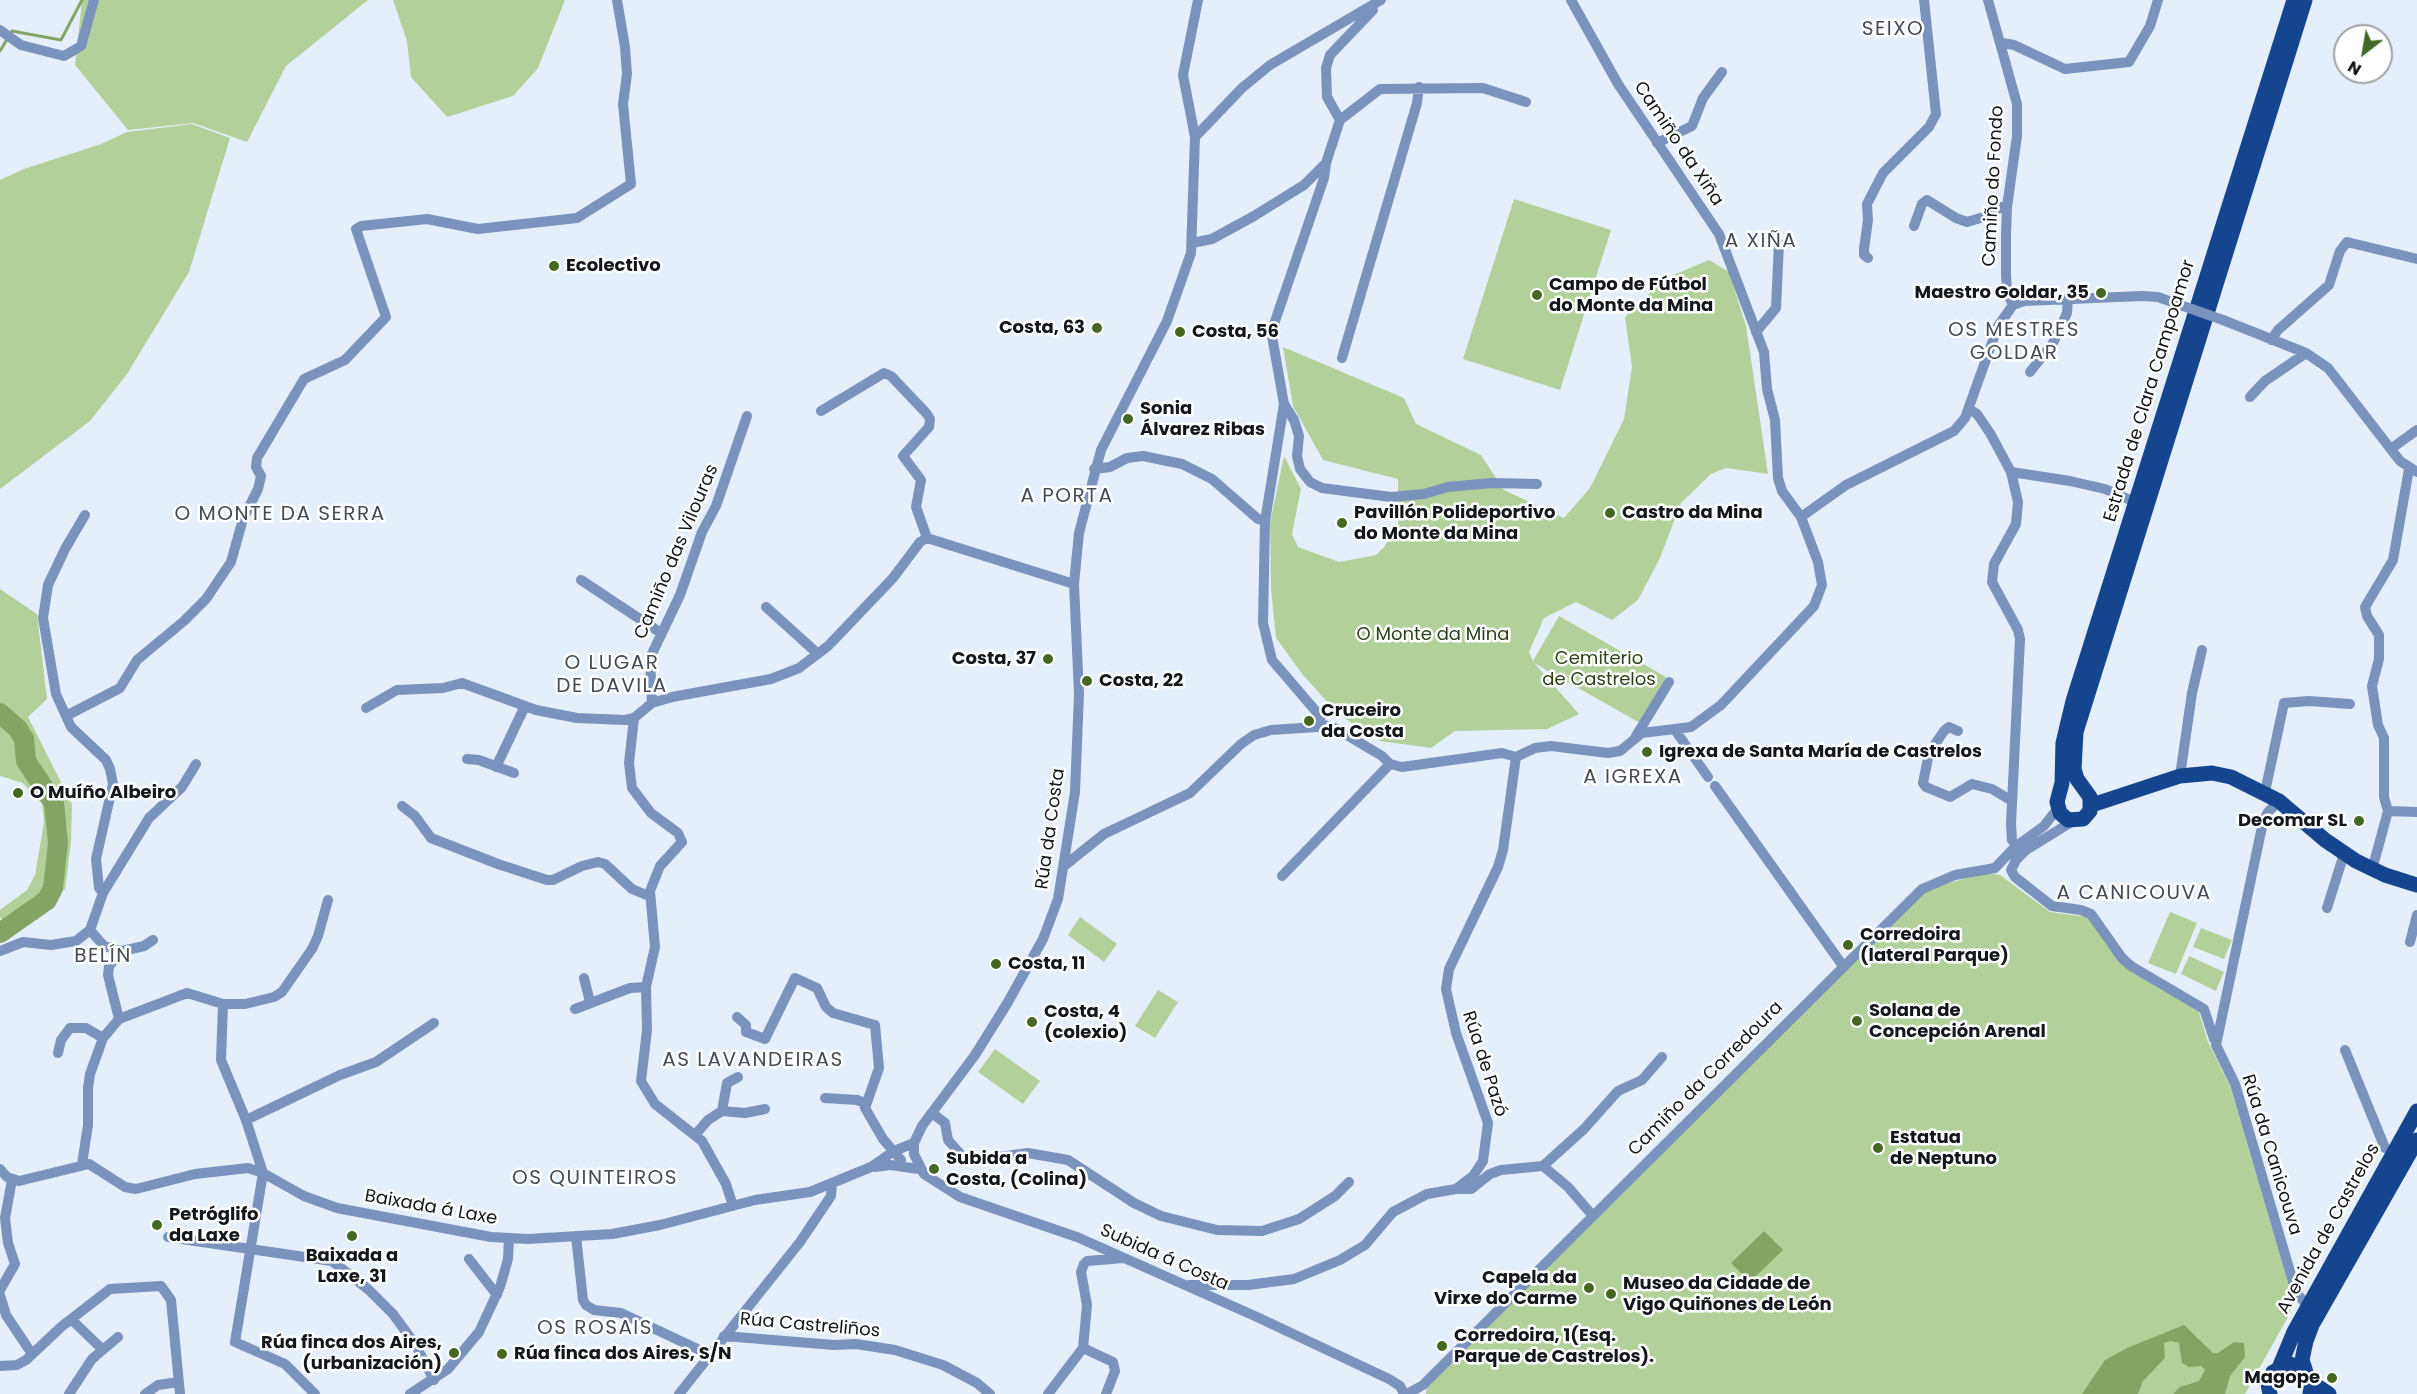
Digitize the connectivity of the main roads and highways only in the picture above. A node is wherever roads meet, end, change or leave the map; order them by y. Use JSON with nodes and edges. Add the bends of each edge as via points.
{"nodes":[{"id":1,"x":2294,"y":0,"type":"edge"},
{"id":2,"x":2305,"y":0,"type":"edge"},
{"id":3,"x":2084,"y":790,"type":"junction"},
{"id":4,"x":2058,"y":802,"type":"junction"},
{"id":5,"x":2092,"y":805,"type":"junction"},
{"id":6,"x":2417,"y":885,"type":"edge"},
{"id":7,"x":2417,"y":1112,"type":"edge"},
{"id":8,"x":2408,"y":1147,"type":"edge"},
{"id":9,"x":2278,"y":1368,"type":"junction"},
{"id":10,"x":2309,"y":1383,"type":"edge"},
{"id":11,"x":2266,"y":1391,"type":"edge"},
{"id":12,"x":2329,"y":1394,"type":"edge"}],
"edges":[{"from":1,"to":4,"type":"main road","name":"Estrada de Clara Campoamor","via":[[2065,730]]},
{"from":2,"to":3,"type":"main road","name":"Estrada de Clara Campoamor","via":[[2076,732],[2074,769]]},
{"from":3,"to":4,"type":"main road","via":[[2073,787]]},
{"from":3,"to":5,"type":"main road","name":"Estrada de Clara Campoamor"},
{"from":4,"to":5,"type":"main road","via":[[2063,817],[2073,821],[2088,815]]},
{"from":5,"to":6,"type":"main road","via":[[2180,776],[2212,773],[2231,777],[2279,801],[2344,854],[2372,870]]},
{"from":7,"to":8,"type":"main road","name":"Avenida de Castrelos"},
{"from":8,"to":9,"type":"main road","name":"Avenida de Castrelos","via":[[2308,1307]]},
{"from":8,"to":10,"type":"main road","name":"Avenida de Castrelos","via":[[2312,1325],[2302,1360]]},
{"from":9,"to":10,"type":"main road","via":[[2290,1364]]},
{"from":9,"to":11,"type":"main road","name":"Avenida de Castrelos"},
{"from":10,"to":12,"type":"main road"}]}
